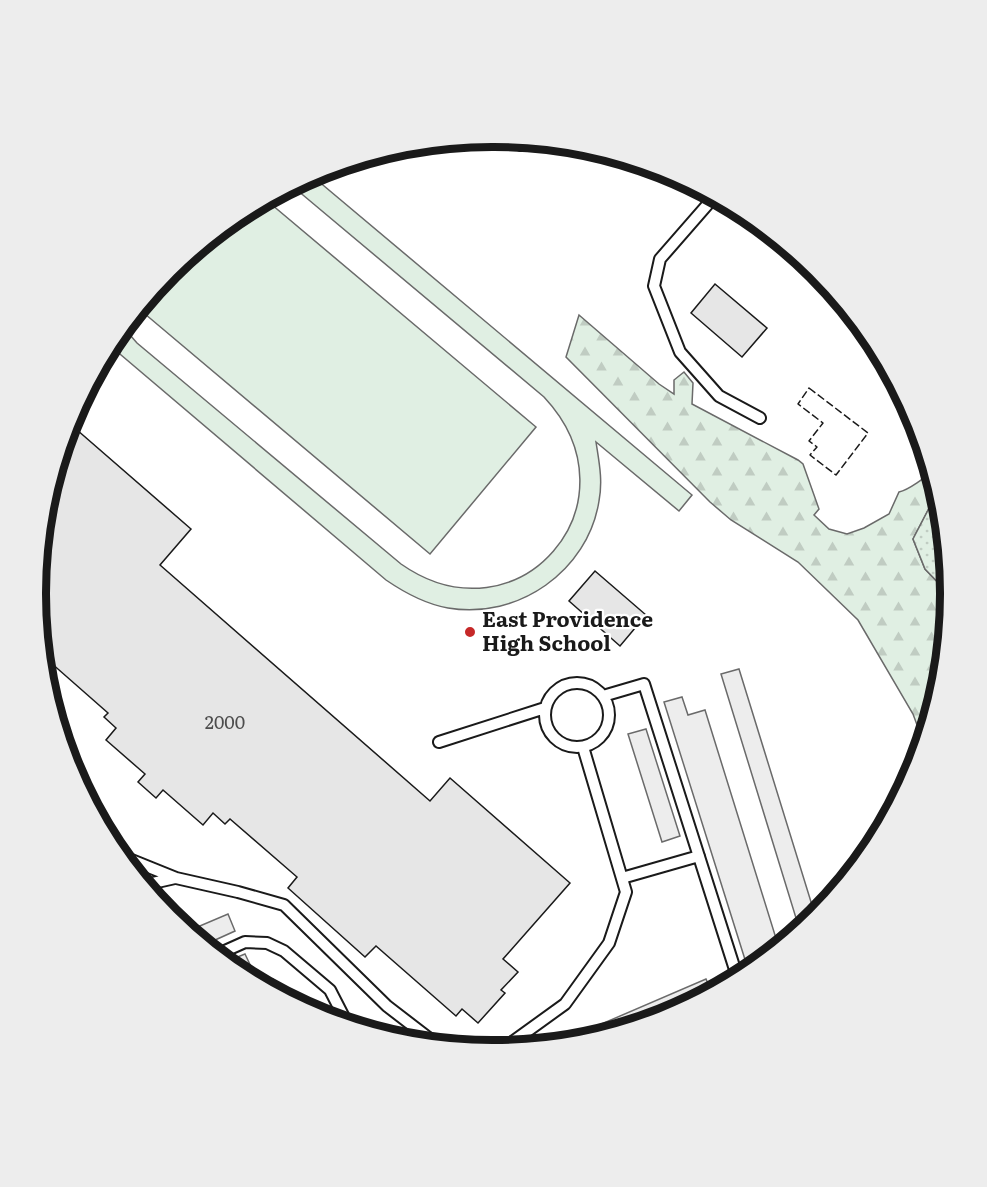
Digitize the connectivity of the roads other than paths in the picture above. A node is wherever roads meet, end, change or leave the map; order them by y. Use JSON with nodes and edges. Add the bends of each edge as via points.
{"nodes":[{"id":1,"x":710,"y":202,"type":"edge"},
{"id":2,"x":760,"y":418,"type":"dead end"},
{"id":3,"x":603,"y":696,"type":"junction"},
{"id":4,"x":545,"y":708,"type":"junction"},
{"id":5,"x":439,"y":742,"type":"dead end"},
{"id":6,"x":583,"y":747,"type":"junction"},
{"id":7,"x":699,"y":856,"type":"junction"},
{"id":8,"x":136,"y":862,"type":"edge"},
{"id":9,"x":176,"y":878,"type":"junction"},
{"id":10,"x":622,"y":878,"type":"junction"},
{"id":11,"x":153,"y":883,"type":"edge"},
{"id":12,"x":225,"y":951,"type":"edge"},
{"id":13,"x":735,"y":969,"type":"edge"},
{"id":14,"x":342,"y":1014,"type":"edge"},
{"id":15,"x":425,"y":1035,"type":"edge"},
{"id":16,"x":515,"y":1040,"type":"edge"}],
"edges":[{"from":1,"to":2,"type":"lane","via":[[660,259],[654,286],[680,352],[719,396]]},
{"from":3,"to":4,"type":"lane","via":[[586,684],[565,685]]},
{"from":3,"to":6,"type":"lane","via":[[608,706],[607,727],[602,736]]},
{"from":3,"to":7,"type":"lane","via":[[644,684]]},
{"from":4,"to":5,"type":"lane"},
{"from":4,"to":6,"type":"lane","via":[[545,719],[554,738],[562,744]]},
{"from":6,"to":10,"type":"lane"},
{"from":7,"to":10,"type":"lane"},
{"from":7,"to":13,"type":"lane"},
{"from":8,"to":9,"type":"lane"},
{"from":9,"to":11,"type":"lane"},
{"from":9,"to":15,"type":"lane","via":[[284,905],[387,1006]]},
{"from":10,"to":16,"type":"lane","via":[[626,892],[609,943],[565,1004]]},
{"from":12,"to":14,"type":"lane","via":[[245,942],[267,943],[284,951],[330,990]]}]}
